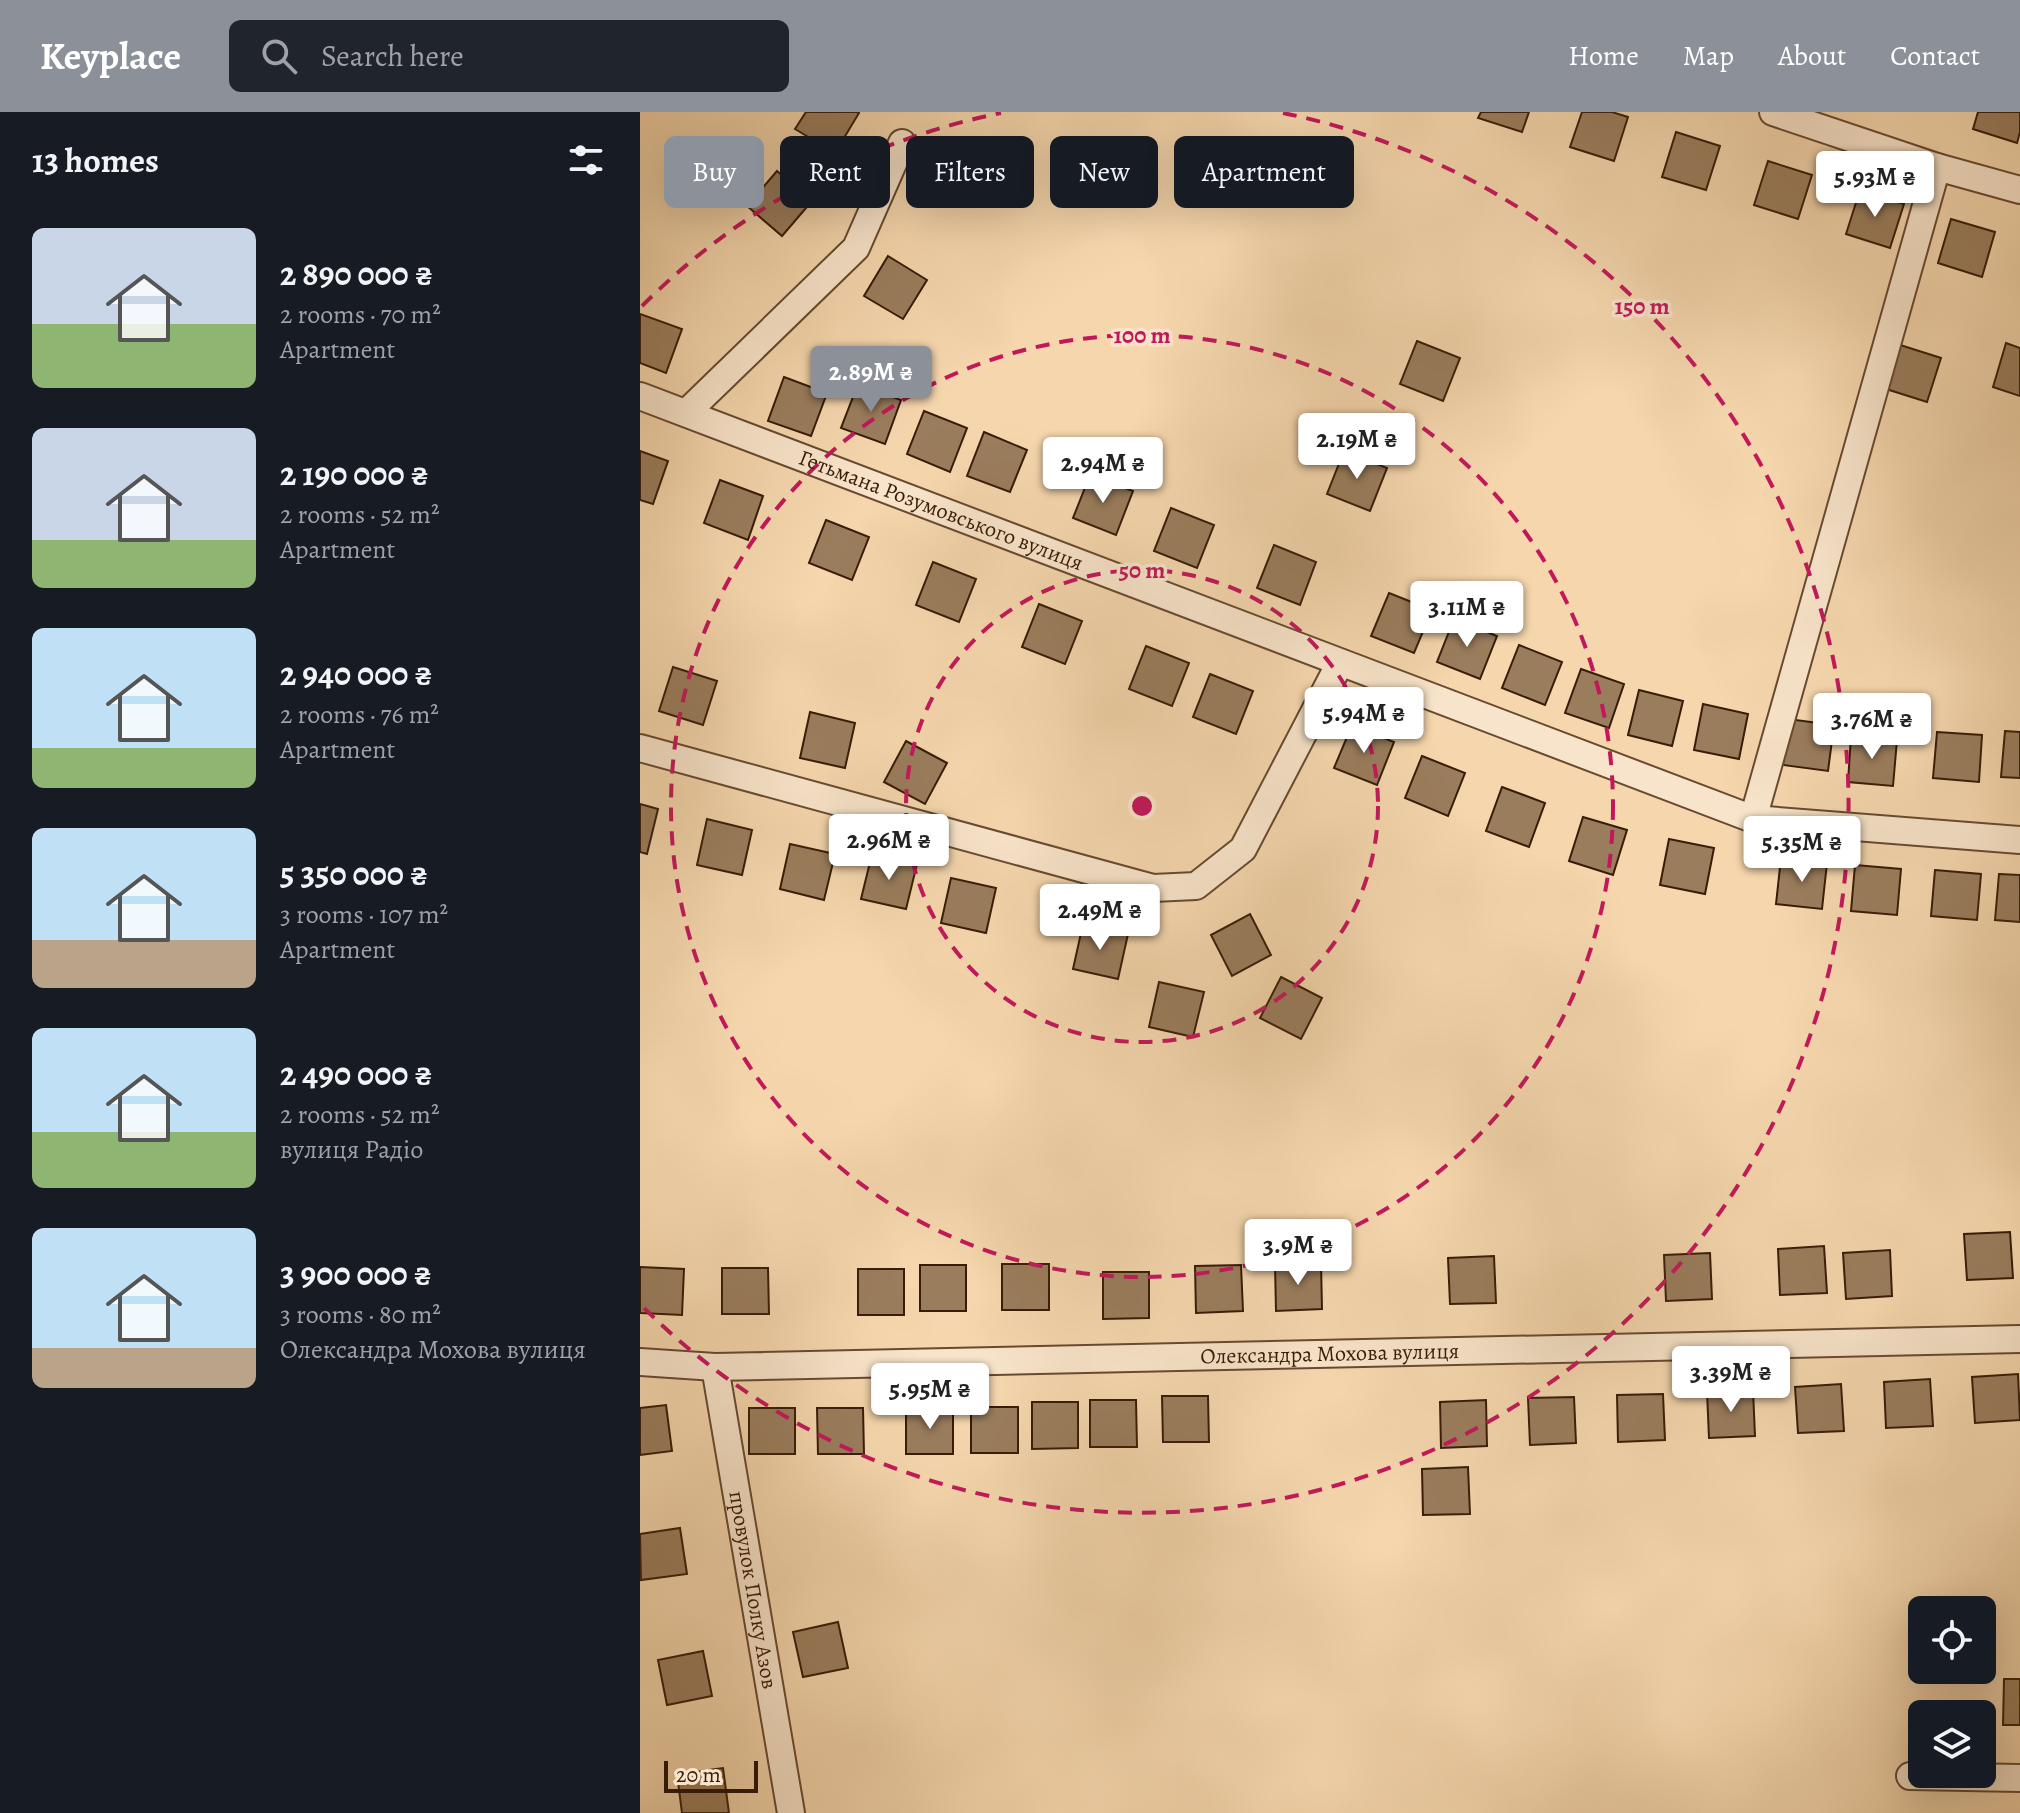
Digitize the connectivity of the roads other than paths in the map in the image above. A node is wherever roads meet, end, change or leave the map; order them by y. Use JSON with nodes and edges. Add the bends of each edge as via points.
{"nodes":[{"id":1,"x":1773,"y":112,"type":"edge"},
{"id":2,"x":902,"y":143,"type":"dead end"},
{"id":3,"x":1937,"y":167,"type":"junction"},
{"id":4,"x":2020,"y":190,"type":"edge"},
{"id":5,"x":640,"y":396,"type":"edge"},
{"id":6,"x":686,"y":413,"type":"junction"},
{"id":7,"x":1340,"y":663,"type":"junction"},
{"id":8,"x":640,"y":748,"type":"edge"},
{"id":9,"x":1753,"y":819,"type":"junction"},
{"id":10,"x":2020,"y":840,"type":"edge"},
{"id":11,"x":2020,"y":1339,"type":"edge"},
{"id":12,"x":640,"y":1362,"type":"edge"},
{"id":13,"x":715,"y":1367,"type":"junction"},
{"id":14,"x":1996,"y":1778,"type":"edge"},
{"id":15,"x":2020,"y":1778,"type":"edge"},
{"id":16,"x":791,"y":1813,"type":"edge"}],
"edges":[{"from":1,"to":3,"type":"street"},
{"from":2,"to":6,"type":"street","via":[[856,248]]},
{"from":3,"to":4,"type":"street"},
{"from":3,"to":9,"type":"street"},
{"from":5,"to":6,"type":"street","name":"Гетьмана Розумовського вулиця"},
{"from":6,"to":7,"type":"street","name":"Гетьмана Розумовського вулиця"},
{"from":7,"to":8,"type":"street","via":[[1243,849],[1196,886],[1153,888]]},
{"from":7,"to":9,"type":"street","name":"Гетьмана Розумовського вулиця"},
{"from":9,"to":10,"type":"street","name":"Гетьмана Розумовського вулиця"},
{"from":11,"to":13,"type":"street","name":"Олександра Мохова вулиця"},
{"from":12,"to":13,"type":"street","name":"Олександра Мохова вулиця"},
{"from":13,"to":16,"type":"street","name":"провулок Полку Азов"},
{"from":14,"to":15,"type":"street"}]}
